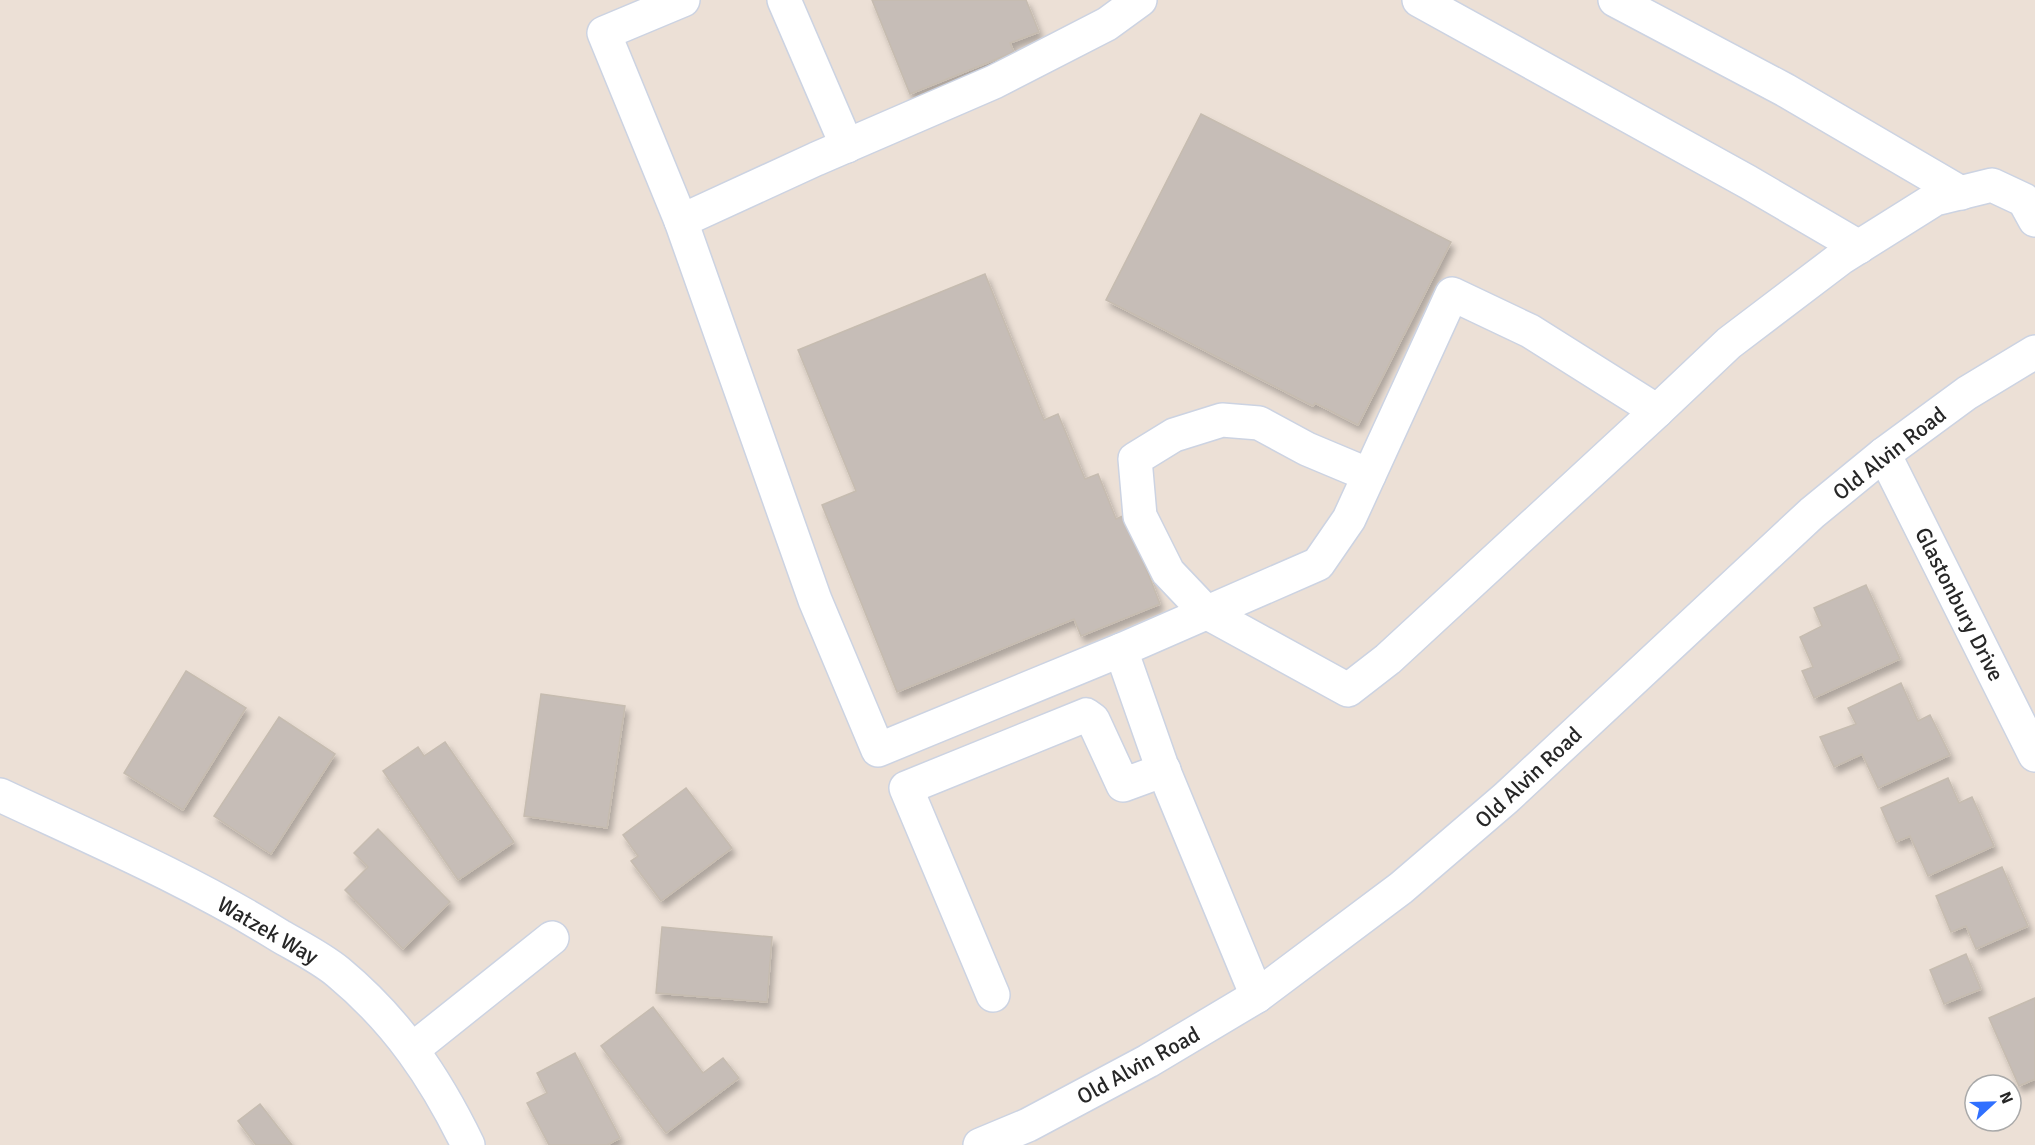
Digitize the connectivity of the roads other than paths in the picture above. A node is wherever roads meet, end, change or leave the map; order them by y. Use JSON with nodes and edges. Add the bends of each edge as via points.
{"nodes":[{"id":1,"x":683,"y":0,"type":"edge"},
{"id":2,"x":784,"y":0,"type":"edge"},
{"id":3,"x":1140,"y":0,"type":"edge"},
{"id":4,"x":1419,"y":0,"type":"edge"},
{"id":5,"x":1614,"y":0,"type":"edge"},
{"id":6,"x":847,"y":146,"type":"junction"},
{"id":7,"x":1961,"y":193,"type":"junction"},
{"id":8,"x":2035,"y":220,"type":"edge"},
{"id":9,"x":681,"y":221,"type":"junction"},
{"id":10,"x":1859,"y":247,"type":"junction"},
{"id":11,"x":2035,"y":352,"type":"edge"},
{"id":12,"x":1657,"y":411,"type":"junction"},
{"id":13,"x":1884,"y":454,"type":"junction"},
{"id":14,"x":1369,"y":475,"type":"junction"},
{"id":15,"x":1206,"y":612,"type":"junction"},
{"id":16,"x":1121,"y":650,"type":"junction"},
{"id":17,"x":2024,"y":700,"type":"edge"},
{"id":18,"x":888,"y":746,"type":"junction"},
{"id":19,"x":2035,"y":755,"type":"edge"},
{"id":20,"x":1164,"y":770,"type":"junction"},
{"id":21,"x":906,"y":788,"type":"junction"},
{"id":22,"x":0,"y":795,"type":"edge"},
{"id":23,"x":552,"y":938,"type":"dead end"},
{"id":24,"x":993,"y":995,"type":"dead end"},
{"id":25,"x":1257,"y":996,"type":"junction"},
{"id":26,"x":413,"y":1048,"type":"junction"},
{"id":27,"x":468,"y":1145,"type":"edge"},
{"id":28,"x":980,"y":1145,"type":"edge"}],
"edges":[{"from":1,"to":9,"type":"street","via":[[604,33]]},
{"from":2,"to":6,"type":"street"},
{"from":3,"to":6,"type":"street","via":[[1107,24],[994,82]]},
{"from":4,"to":10,"type":"street"},
{"from":5,"to":7,"type":"street","via":[[1785,90]]},
{"from":6,"to":9,"type":"street"},
{"from":7,"to":8,"type":"street","via":[[1992,185],[2024,200]]},
{"from":7,"to":10,"type":"street","via":[[1935,200]]},
{"from":9,"to":18,"type":"street","via":[[814,600],[878,750]]},
{"from":10,"to":12,"type":"street","via":[[1730,343]]},
{"from":11,"to":13,"type":"street","name":"Old Alvin Road","via":[[1967,393]]},
{"from":12,"to":14,"type":"street","via":[[1530,331],[1452,294]]},
{"from":12,"to":15,"type":"street","via":[[1388,659],[1348,690]]},
{"from":13,"to":17,"type":"street","name":"Glastonbury Drive"},
{"from":13,"to":25,"type":"street","name":"Old Alvin Road","via":[[1812,513],[1457,841]]},
{"from":14,"to":15,"type":"street","via":[[1349,519],[1318,564]]},
{"from":14,"to":15,"type":"street","via":[[1307,449],[1260,423],[1222,420],[1174,435],[1135,459],[1140,516],[1168,572]]},
{"from":15,"to":16,"type":"street"},
{"from":16,"to":18,"type":"street"},
{"from":16,"to":20,"type":"street"},
{"from":17,"to":19,"type":"street","name":"Glastonbury Drive"},
{"from":18,"to":21,"type":"street"},
{"from":20,"to":21,"type":"street","via":[[1124,785],[1093,720],[1086,715]]},
{"from":20,"to":25,"type":"street"},
{"from":21,"to":24,"type":"street"},
{"from":22,"to":26,"type":"street","name":"Watzek Way","via":[[258,922],[337,970]]},
{"from":23,"to":26,"type":"street"},
{"from":25,"to":28,"type":"street","name":"Old Alvin Road","via":[[1148,1061],[1028,1125]]},
{"from":26,"to":27,"type":"street","name":"Watzek Way"}]}
